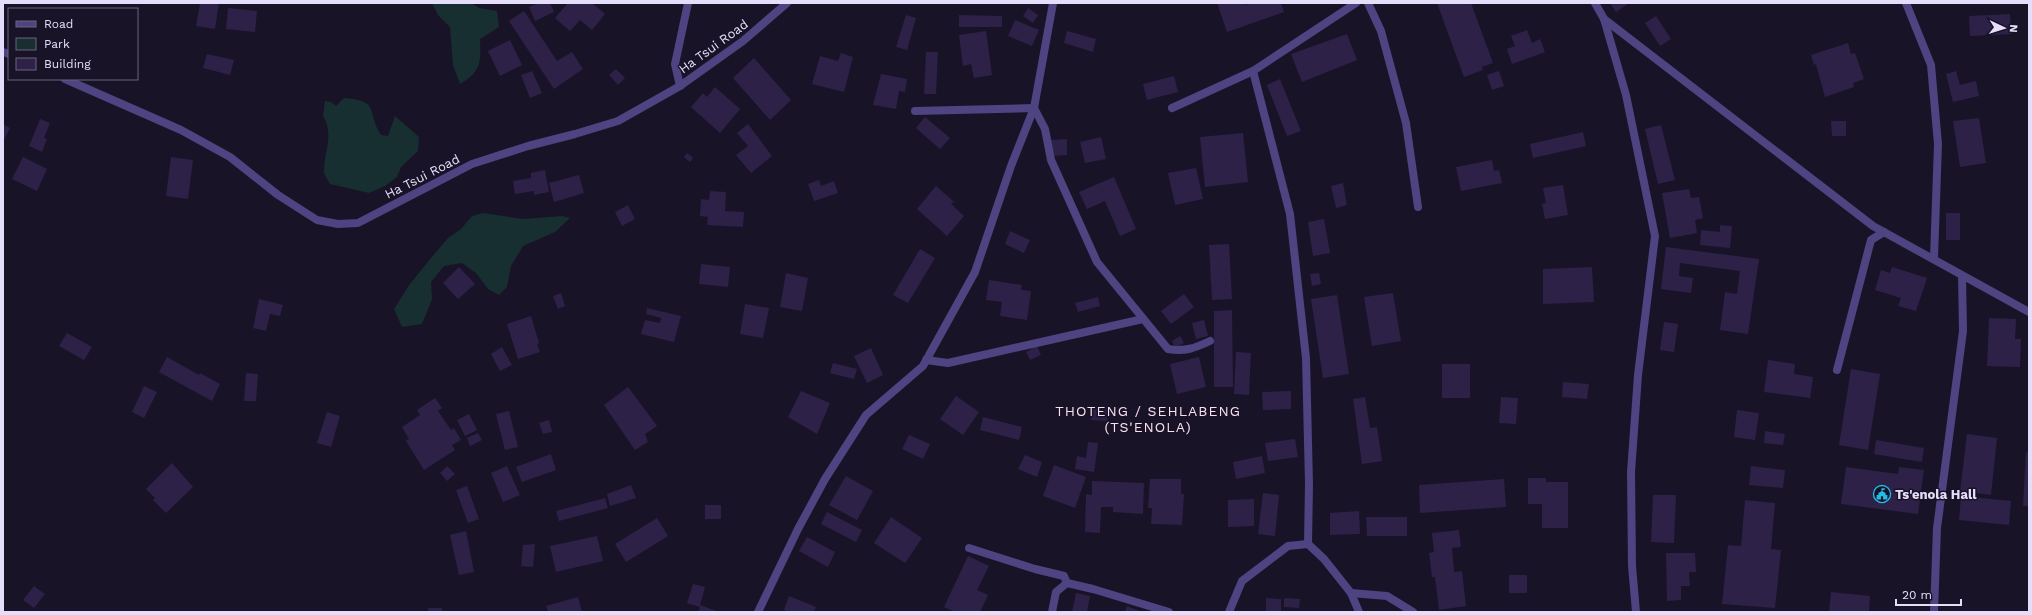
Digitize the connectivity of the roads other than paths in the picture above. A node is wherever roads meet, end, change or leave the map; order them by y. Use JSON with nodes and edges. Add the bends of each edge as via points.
{"nodes":[{"id":1,"x":688,"y":3,"type":"edge"},
{"id":2,"x":787,"y":3,"type":"edge"},
{"id":3,"x":1053,"y":3,"type":"edge"},
{"id":4,"x":1356,"y":3,"type":"edge"},
{"id":5,"x":1368,"y":3,"type":"edge"},
{"id":6,"x":1595,"y":3,"type":"edge"},
{"id":7,"x":1906,"y":3,"type":"edge"},
{"id":8,"x":1604,"y":20,"type":"junction"},
{"id":9,"x":1253,"y":71,"type":"junction"},
{"id":10,"x":67,"y":80,"type":"edge"},
{"id":11,"x":680,"y":86,"type":"junction"},
{"id":12,"x":1034,"y":108,"type":"junction"},
{"id":13,"x":1172,"y":108,"type":"dead end"},
{"id":14,"x":915,"y":111,"type":"dead end"},
{"id":15,"x":1418,"y":207,"type":"dead end"},
{"id":16,"x":1884,"y":232,"type":"junction"},
{"id":17,"x":1934,"y":258,"type":"junction"},
{"id":18,"x":1962,"y":276,"type":"junction"},
{"id":19,"x":2029,"y":312,"type":"edge"},
{"id":20,"x":1143,"y":319,"type":"junction"},
{"id":21,"x":1210,"y":341,"type":"dead end"},
{"id":22,"x":926,"y":360,"type":"junction"},
{"id":23,"x":1837,"y":370,"type":"dead end"},
{"id":24,"x":1308,"y":544,"type":"junction"},
{"id":25,"x":970,"y":548,"type":"dead end"},
{"id":26,"x":1067,"y":583,"type":"junction"},
{"id":27,"x":1351,"y":593,"type":"junction"},
{"id":28,"x":758,"y":612,"type":"edge"},
{"id":29,"x":1052,"y":612,"type":"edge"},
{"id":30,"x":1169,"y":612,"type":"edge"},
{"id":31,"x":1229,"y":612,"type":"edge"},
{"id":32,"x":1359,"y":612,"type":"edge"},
{"id":33,"x":1413,"y":612,"type":"edge"},
{"id":34,"x":1636,"y":612,"type":"edge"},
{"id":35,"x":1934,"y":612,"type":"edge"}],
"edges":[{"from":1,"to":11,"type":"street","via":[[675,64]]},
{"from":2,"to":11,"type":"street","name":"Ha Tsui Road","via":[[743,41]]},
{"from":3,"to":12,"type":"street"},
{"from":4,"to":9,"type":"street"},
{"from":5,"to":15,"type":"street","via":[[1381,31],[1406,123]]},
{"from":6,"to":8,"type":"street"},
{"from":7,"to":17,"type":"street","via":[[1931,65],[1938,144]]},
{"from":8,"to":16,"type":"street"},
{"from":8,"to":34,"type":"street","via":[[1626,95],[1655,236],[1638,374],[1630,472],[1632,566]]},
{"from":9,"to":13,"type":"street"},
{"from":9,"to":24,"type":"street","via":[[1290,222],[1306,358]]},
{"from":10,"to":11,"type":"street","name":"Ha Tsui Road","via":[[181,130],[230,157],[278,195],[317,220],[338,224],[358,223],[472,164],[618,121]]},
{"from":12,"to":14,"type":"street"},
{"from":12,"to":20,"type":"street","via":[[1045,129],[1051,160],[1097,262]]},
{"from":12,"to":22,"type":"street","via":[[1011,166],[975,272]]},
{"from":16,"to":17,"type":"street"},
{"from":16,"to":23,"type":"street","via":[[1871,240]]},
{"from":17,"to":18,"type":"street"},
{"from":18,"to":19,"type":"street"},
{"from":18,"to":35,"type":"street","via":[[1963,331],[1937,528]]},
{"from":20,"to":21,"type":"street","via":[[1168,349],[1181,352]]},
{"from":20,"to":22,"type":"street","via":[[948,363]]},
{"from":22,"to":28,"type":"street","via":[[924,366],[866,415],[825,479],[798,528]]},
{"from":24,"to":27,"type":"street","via":[[1324,559]]},
{"from":24,"to":31,"type":"street","via":[[1288,546],[1242,581]]},
{"from":25,"to":26,"type":"street","via":[[1064,576]]},
{"from":26,"to":29,"type":"street","via":[[1056,592]]},
{"from":26,"to":30,"type":"street"},
{"from":27,"to":32,"type":"street"},
{"from":27,"to":33,"type":"street","via":[[1387,596]]}]}
